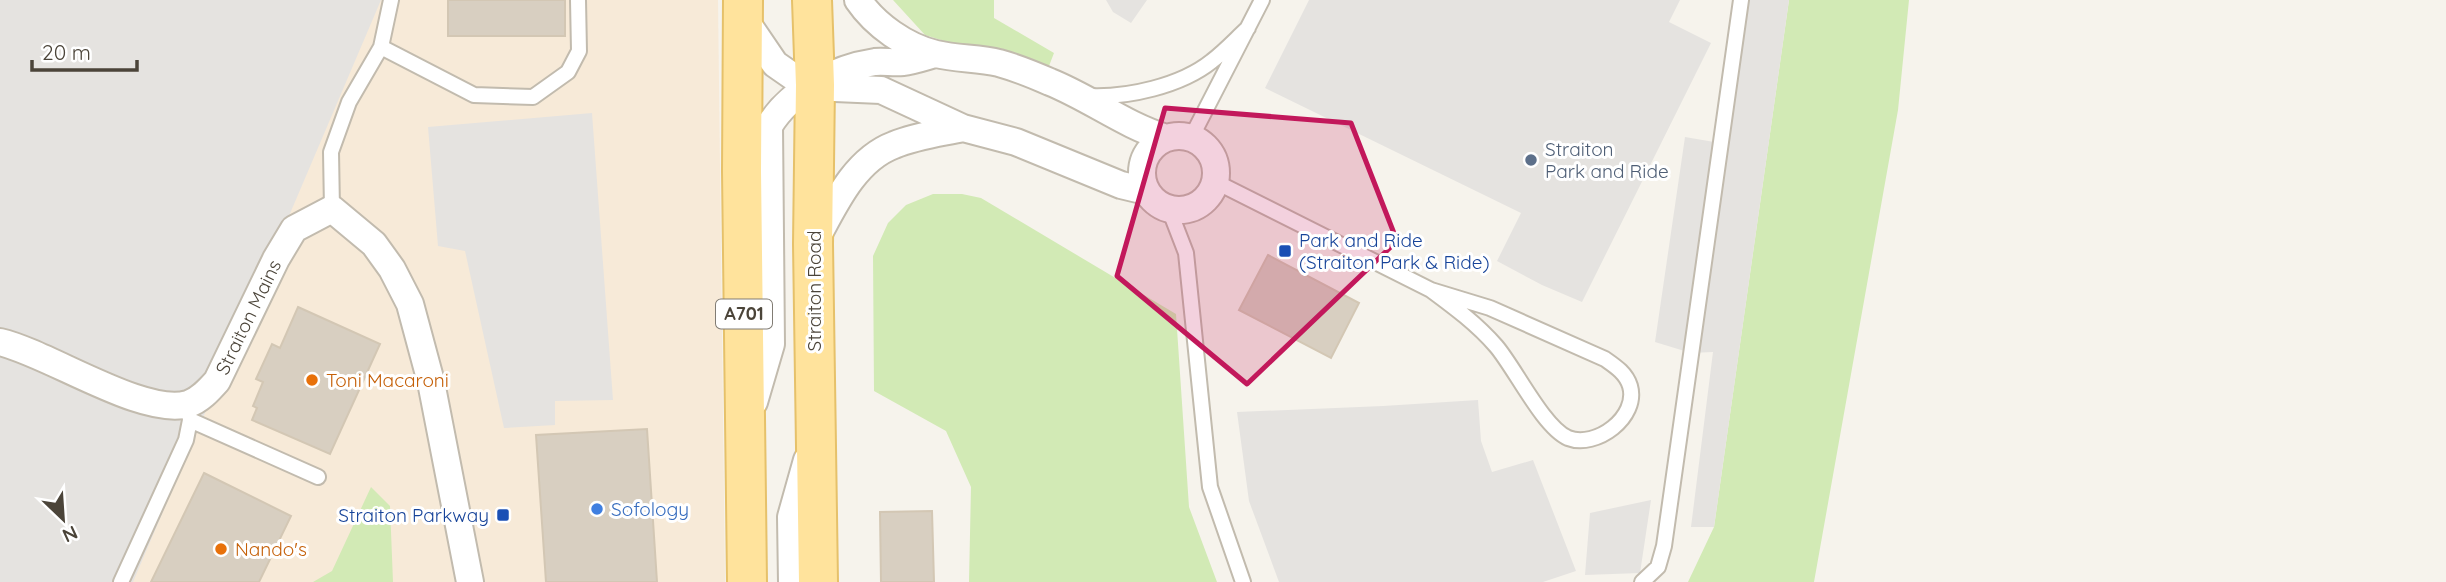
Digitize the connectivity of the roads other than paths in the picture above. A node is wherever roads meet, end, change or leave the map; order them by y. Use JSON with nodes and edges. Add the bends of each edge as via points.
{"nodes":[{"id":1,"x":391,"y":0,"type":"edge"},
{"id":2,"x":578,"y":0,"type":"edge"},
{"id":3,"x":812,"y":0,"type":"edge"},
{"id":4,"x":858,"y":0,"type":"edge"},
{"id":5,"x":1262,"y":0,"type":"edge"},
{"id":6,"x":1741,"y":0,"type":"edge"},
{"id":7,"x":743,"y":9,"type":"edge"},
{"id":8,"x":1248,"y":28,"type":"junction"},
{"id":9,"x":381,"y":47,"type":"junction"},
{"id":10,"x":935,"y":54,"type":"junction"},
{"id":11,"x":815,"y":85,"type":"junction"},
{"id":12,"x":1080,"y":96,"type":"junction"},
{"id":13,"x":963,"y":128,"type":"junction"},
{"id":14,"x":1178,"y":138,"type":"junction"},
{"id":15,"x":1216,"y":182,"type":"junction"},
{"id":16,"x":1146,"y":191,"type":"junction"},
{"id":17,"x":331,"y":209,"type":"junction"},
{"id":18,"x":1169,"y":209,"type":"junction"},
{"id":19,"x":813,"y":244,"type":"junction"},
{"id":20,"x":1432,"y":290,"type":"junction"},
{"id":21,"x":0,"y":342,"type":"edge"},
{"id":22,"x":189,"y":412,"type":"junction"},
{"id":23,"x":816,"y":432,"type":"junction"},
{"id":24,"x":745,"y":433,"type":"junction"},
{"id":25,"x":318,"y":477,"type":"dead end"},
{"id":26,"x":121,"y":582,"type":"edge"},
{"id":27,"x":470,"y":582,"type":"edge"},
{"id":28,"x":747,"y":582,"type":"edge"},
{"id":29,"x":792,"y":582,"type":"edge"},
{"id":30,"x":818,"y":582,"type":"edge"},
{"id":31,"x":1243,"y":582,"type":"edge"},
{"id":32,"x":1642,"y":582,"type":"edge"}],
"edges":[{"from":1,"to":9,"type":"lane"},
{"from":2,"to":9,"type":"lane","via":[[579,51],[568,72],[533,97],[474,96]]},
{"from":3,"to":11,"type":"main road","name":"Straiton Road"},
{"from":4,"to":10,"type":"street","via":[[880,25]]},
{"from":5,"to":8,"type":"lane"},
{"from":6,"to":32,"type":"lane","via":[[1664,546],[1658,567]]},
{"from":7,"to":11,"type":"street","via":[[775,64]]},
{"from":7,"to":24,"type":"main road","number":"A701"},
{"from":8,"to":12,"type":"lane","via":[[1210,63],[1178,79],[1137,93]]},
{"from":8,"to":14,"type":"lane"},
{"from":9,"to":17,"type":"lane","via":[[349,102],[331,152]]},
{"from":10,"to":11,"type":"street","via":[[858,66]]},
{"from":10,"to":12,"type":"street","via":[[999,63]]},
{"from":11,"to":13,"type":"street","via":[[881,90]]},
{"from":11,"to":19,"type":"main road","name":"Straiton Road"},
{"from":11,"to":24,"type":"street","via":[[779,110],[769,126],[771,344]]},
{"from":12,"to":14,"type":"street","via":[[1141,130]]},
{"from":13,"to":16,"type":"street","via":[[1016,142]]},
{"from":13,"to":19,"type":"street","via":[[892,145],[875,155],[843,190]]},
{"from":14,"to":15,"type":"street","via":[[1206,147],[1213,157]]},
{"from":14,"to":16,"type":"street","via":[[1148,152],[1143,163]]},
{"from":15,"to":18,"type":"street","via":[[1211,193],[1193,208]]},
{"from":15,"to":20,"type":"lane"},
{"from":16,"to":18,"type":"street"},
{"from":17,"to":22,"type":"street","name":"Straiton Mains","via":[[294,229],[217,381]]},
{"from":17,"to":27,"type":"street","via":[[374,244],[410,304],[431,382]]},
{"from":18,"to":31,"type":"lane","via":[[1186,253],[1210,487]]},
{"from":19,"to":23,"type":"main road","name":"Straiton Road"},
{"from":20,"to":20,"type":"lane","via":[[1490,308],[1605,359],[1621,370],[1630,386],[1630,404],[1623,419],[1608,433],[1569,438],[1550,425],[1479,326]]},
{"from":21,"to":22,"type":"street","via":[[115,390]]},
{"from":22,"to":25,"type":"lane"},
{"from":22,"to":26,"type":"lane","via":[[186,440]]},
{"from":23,"to":29,"type":"street","via":[[791,517]]},
{"from":23,"to":30,"type":"main road","name":"Straiton Road"},
{"from":24,"to":28,"type":"main road","number":"A701"}]}
